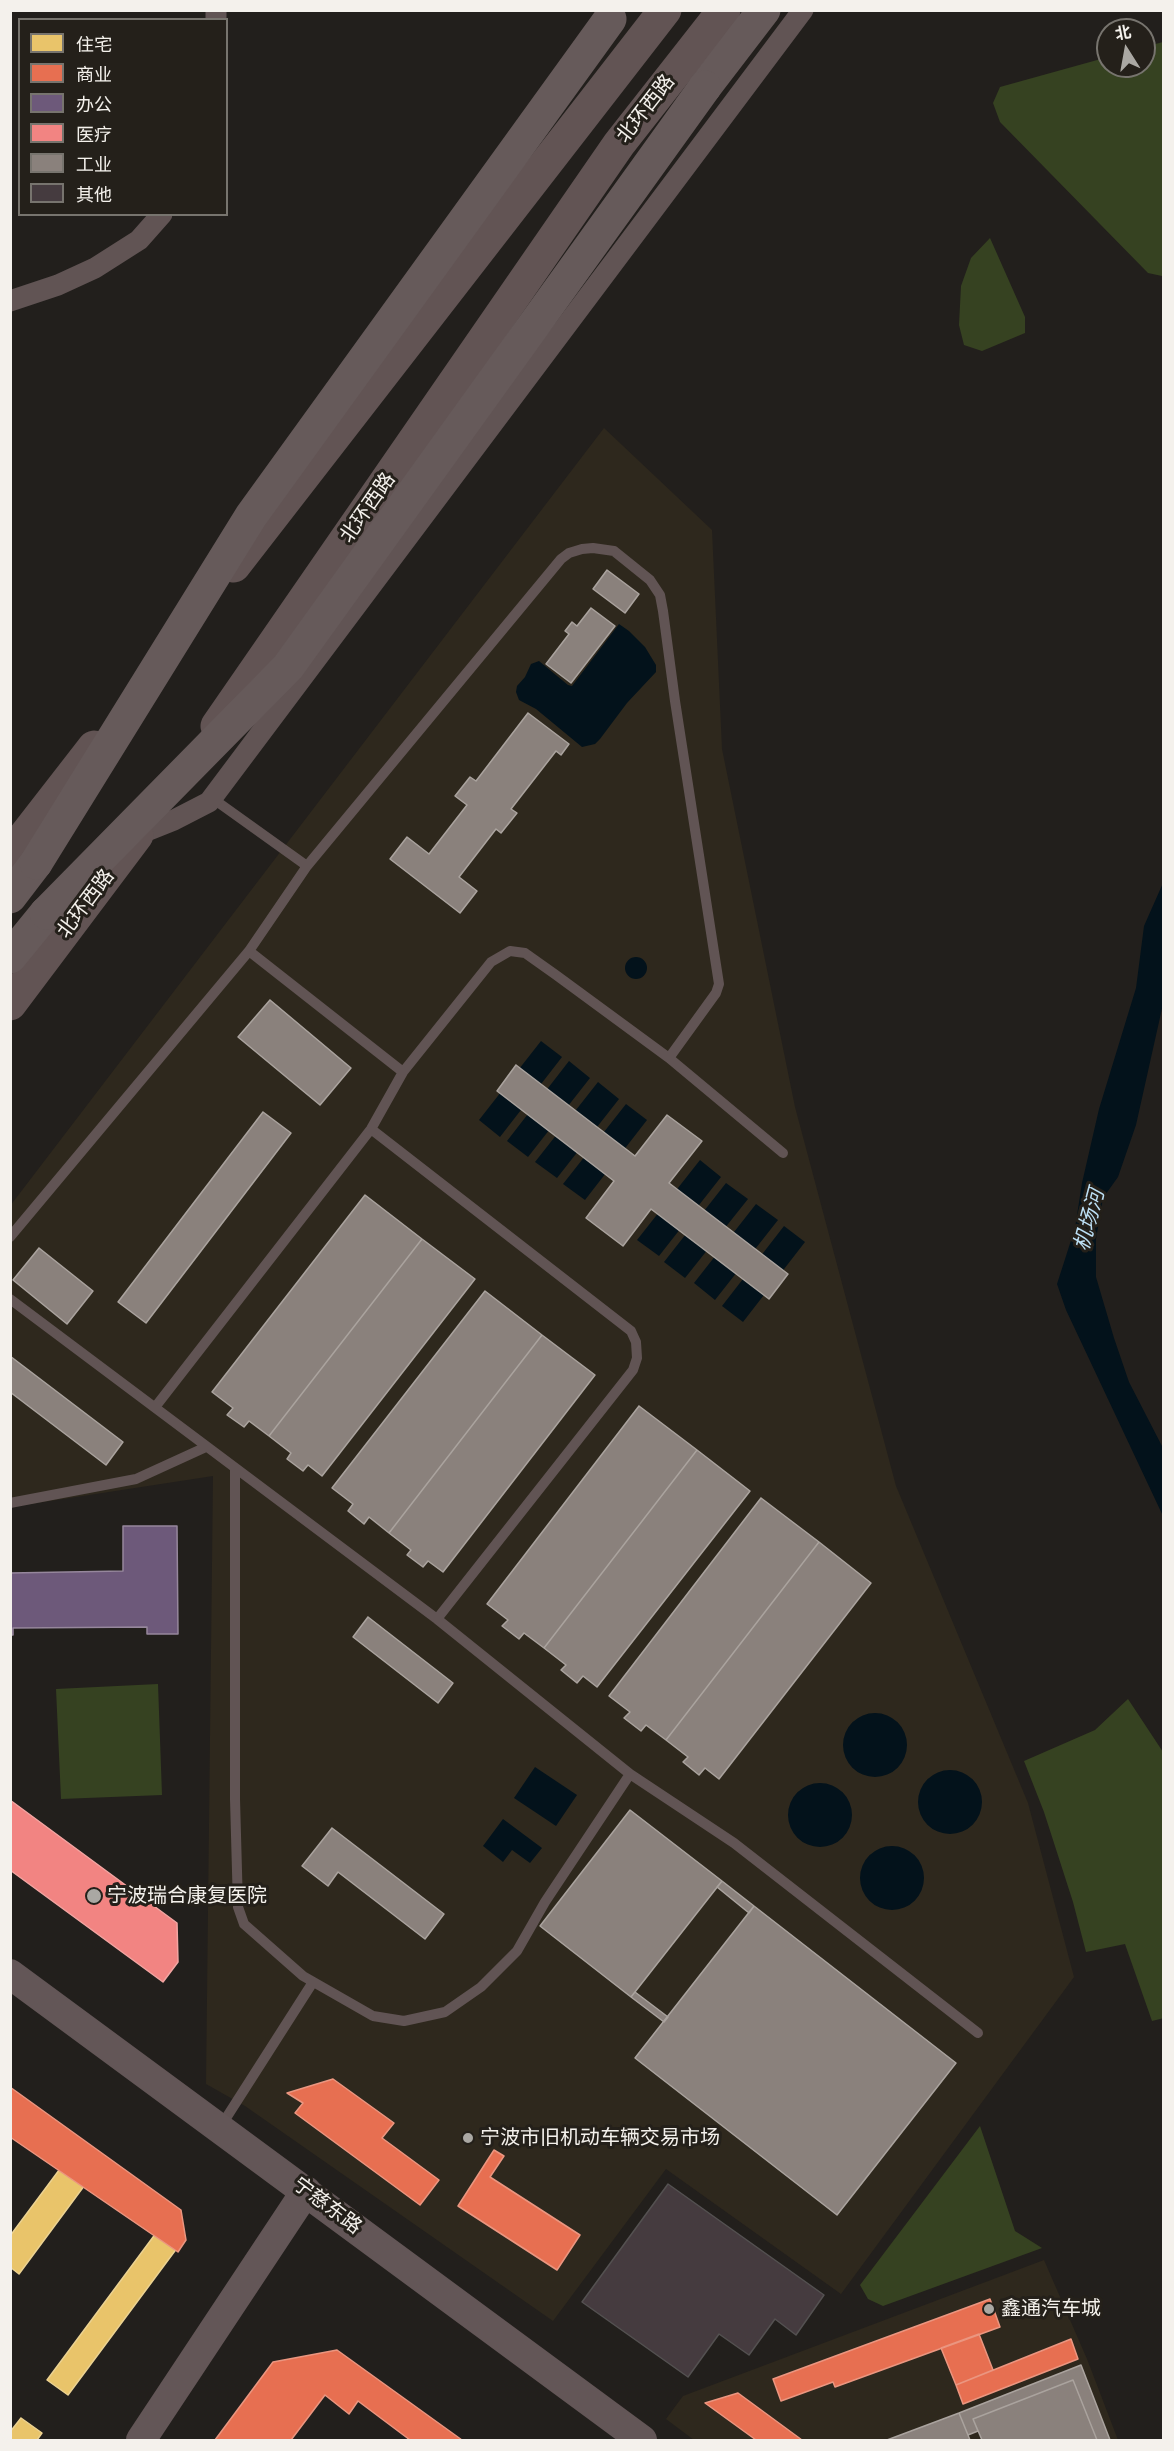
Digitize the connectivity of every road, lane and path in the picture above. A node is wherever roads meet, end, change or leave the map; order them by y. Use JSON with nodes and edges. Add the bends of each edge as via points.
{"nodes":[{"id":1,"x":665,"y":10,"type":"edge"},
{"id":2,"x":724,"y":10,"type":"edge"},
{"id":3,"x":764,"y":10,"type":"edge"},
{"id":4,"x":803,"y":10,"type":"edge"},
{"id":5,"x":614,"y":15,"type":"edge"},
{"id":6,"x":160,"y":216,"type":"edge"},
{"id":7,"x":10,"y":301,"type":"edge"},
{"id":8,"x":212,"y":798,"type":"junction"},
{"id":9,"x":139,"y":834,"type":"junction"},
{"id":10,"x":23,"y":859,"type":"edge"},
{"id":11,"x":307,"y":866,"type":"junction"},
{"id":12,"x":10,"y":897,"type":"edge"},
{"id":13,"x":249,"y":951,"type":"junction"},
{"id":14,"x":10,"y":957,"type":"edge"},
{"id":15,"x":10,"y":1004,"type":"edge"},
{"id":16,"x":669,"y":1058,"type":"junction"},
{"id":17,"x":403,"y":1072,"type":"junction"},
{"id":18,"x":371,"y":1129,"type":"junction"},
{"id":19,"x":783,"y":1153,"type":"dead end"},
{"id":20,"x":10,"y":1237,"type":"edge"},
{"id":21,"x":10,"y":1299,"type":"edge"},
{"id":22,"x":156,"y":1406,"type":"junction"},
{"id":23,"x":206,"y":1447,"type":"junction"},
{"id":24,"x":235,"y":1469,"type":"junction"},
{"id":25,"x":10,"y":1503,"type":"edge"},
{"id":26,"x":437,"y":1619,"type":"junction"},
{"id":27,"x":630,"y":1774,"type":"junction"},
{"id":28,"x":10,"y":1974,"type":"edge"},
{"id":29,"x":313,"y":1982,"type":"junction"},
{"id":30,"x":978,"y":2033,"type":"dead end"},
{"id":31,"x":220,"y":2128,"type":"junction"},
{"id":32,"x":306,"y":2191,"type":"junction"},
{"id":33,"x":141,"y":2440,"type":"edge"},
{"id":34,"x":642,"y":2440,"type":"edge"}],
"edges":[{"from":1,"to":10,"type":"main road"},
{"from":2,"to":9,"type":"main road","name":"北环西路","via":[[619,144]]},
{"from":3,"to":14,"type":"highway","bridge":true,"via":[[288,667],[46,913]]},
{"from":4,"to":8,"type":"street"},
{"from":5,"to":10,"type":"highway","bridge":true,"via":[[251,516]]},
{"from":6,"to":7,"type":"street","via":[[140,240],[95,268]]},
{"from":8,"to":9,"type":"street"},
{"from":8,"to":11,"type":"lane"},
{"from":9,"to":15,"type":"main road","name":"北环西路"},
{"from":10,"to":12,"type":"highway"},
{"from":11,"to":13,"type":"lane"},
{"from":11,"to":16,"type":"lane","via":[[561,559],[582,549],[614,551],[650,580],[660,595],[719,984]]},
{"from":13,"to":17,"type":"lane"},
{"from":13,"to":20,"type":"lane"},
{"from":16,"to":17,"type":"lane","via":[[525,953],[510,951],[491,962]]},
{"from":16,"to":19,"type":"lane"},
{"from":17,"to":18,"type":"lane"},
{"from":18,"to":22,"type":"lane"},
{"from":18,"to":26,"type":"lane","via":[[631,1331],[636,1342],[633,1370]]},
{"from":21,"to":22,"type":"lane"},
{"from":22,"to":23,"type":"lane"},
{"from":23,"to":24,"type":"lane"},
{"from":23,"to":25,"type":"lane","via":[[136,1479]]},
{"from":24,"to":26,"type":"lane"},
{"from":24,"to":29,"type":"lane","via":[[238,1907],[244,1924]]},
{"from":26,"to":27,"type":"lane"},
{"from":27,"to":29,"type":"lane","via":[[517,1951],[480,1987],[445,2012],[404,2022],[373,2016]]},
{"from":27,"to":30,"type":"lane","via":[[734,1843]]},
{"from":28,"to":31,"type":"main road","name":"宁慈东路"},
{"from":29,"to":31,"type":"lane"},
{"from":31,"to":32,"type":"main road","name":"宁慈东路"},
{"from":32,"to":33,"type":"main road"},
{"from":32,"to":34,"type":"main road","name":"宁慈东路"}]}
